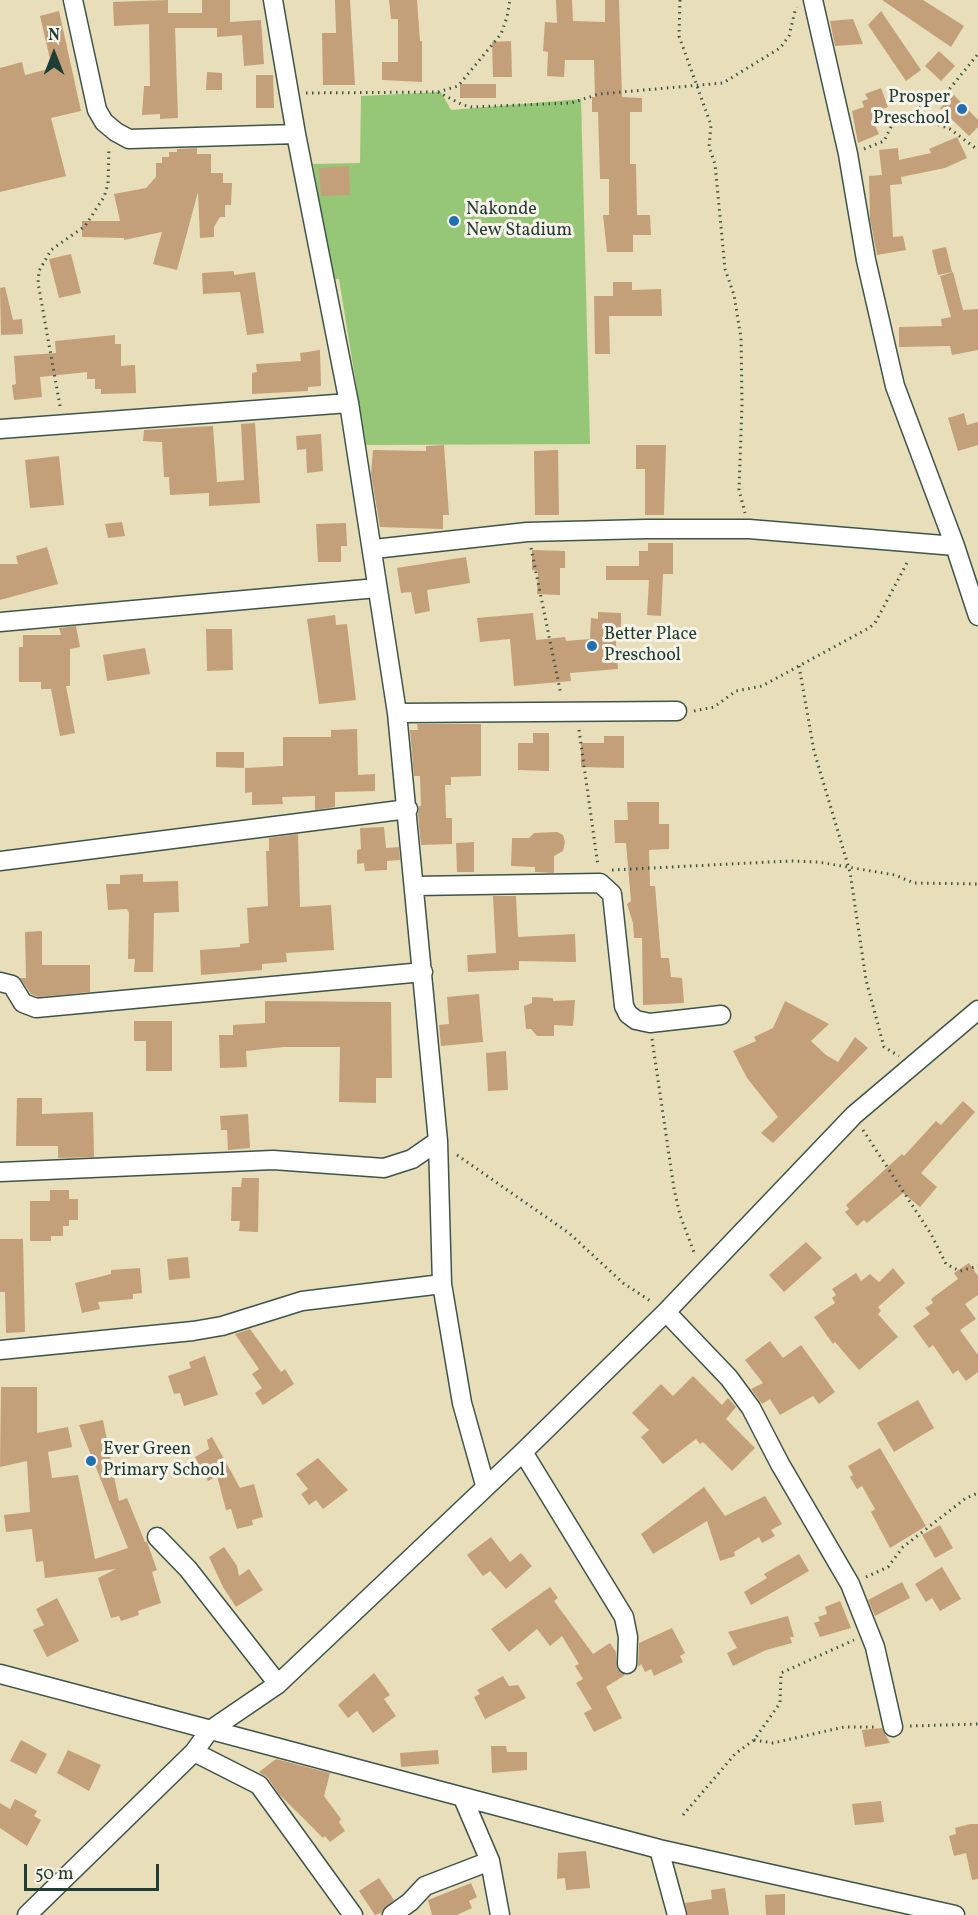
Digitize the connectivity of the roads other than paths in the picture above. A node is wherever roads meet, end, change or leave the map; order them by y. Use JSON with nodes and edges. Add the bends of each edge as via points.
{"nodes":[{"id":1,"x":73,"y":0,"type":"edge"},
{"id":2,"x":273,"y":0,"type":"edge"},
{"id":3,"x":813,"y":0,"type":"edge"},
{"id":4,"x":296,"y":134,"type":"junction"},
{"id":5,"x":349,"y":403,"type":"junction"},
{"id":6,"x":0,"y":429,"type":"edge"},
{"id":7,"x":955,"y":546,"type":"junction"},
{"id":8,"x":374,"y":549,"type":"junction"},
{"id":9,"x":377,"y":588,"type":"junction"},
{"id":10,"x":978,"y":616,"type":"edge"},
{"id":11,"x":0,"y":622,"type":"edge"},
{"id":12,"x":677,"y":711,"type":"road end"},
{"id":13,"x":397,"y":713,"type":"junction"},
{"id":14,"x":408,"y":809,"type":"junction"},
{"id":15,"x":0,"y":861,"type":"edge"},
{"id":16,"x":415,"y":886,"type":"junction"},
{"id":17,"x":423,"y":972,"type":"junction"},
{"id":18,"x":0,"y":982,"type":"edge"},
{"id":19,"x":978,"y":1010,"type":"edge"},
{"id":20,"x":721,"y":1015,"type":"dead end"},
{"id":21,"x":438,"y":1142,"type":"junction"},
{"id":22,"x":0,"y":1172,"type":"edge"},
{"id":23,"x":442,"y":1284,"type":"junction"},
{"id":24,"x":666,"y":1312,"type":"junction"},
{"id":25,"x":0,"y":1350,"type":"edge"},
{"id":26,"x":523,"y":1452,"type":"junction"},
{"id":27,"x":485,"y":1485,"type":"junction"},
{"id":28,"x":157,"y":1537,"type":"dead end"},
{"id":29,"x":627,"y":1664,"type":"dead end"},
{"id":30,"x":0,"y":1674,"type":"edge"},
{"id":31,"x":278,"y":1684,"type":"junction"},
{"id":32,"x":893,"y":1727,"type":"road end"},
{"id":33,"x":209,"y":1731,"type":"junction"},
{"id":34,"x":194,"y":1752,"type":"junction"},
{"id":35,"x":463,"y":1798,"type":"junction"},
{"id":36,"x":659,"y":1849,"type":"junction"},
{"id":37,"x":490,"y":1861,"type":"junction"},
{"id":38,"x":27,"y":1915,"type":"edge"},
{"id":39,"x":352,"y":1915,"type":"edge"},
{"id":40,"x":393,"y":1915,"type":"edge"},
{"id":41,"x":500,"y":1915,"type":"edge"},
{"id":42,"x":677,"y":1915,"type":"edge"},
{"id":43,"x":955,"y":1915,"type":"edge"}],
"edges":[{"from":1,"to":4,"type":"street","via":[[98,110],[109,126],[129,139]]},
{"from":2,"to":4,"type":"street"},
{"from":3,"to":7,"type":"street","via":[[895,386]]},
{"from":4,"to":5,"type":"street"},
{"from":5,"to":6,"type":"street"},
{"from":5,"to":8,"type":"street"},
{"from":7,"to":8,"type":"street","via":[[749,529],[527,532]]},
{"from":7,"to":10,"type":"street"},
{"from":8,"to":9,"type":"street"},
{"from":9,"to":11,"type":"street"},
{"from":9,"to":13,"type":"street"},
{"from":12,"to":13,"type":"street"},
{"from":13,"to":14,"type":"street"},
{"from":14,"to":15,"type":"street"},
{"from":14,"to":16,"type":"street"},
{"from":16,"to":17,"type":"street"},
{"from":16,"to":20,"type":"street","via":[[599,877],[612,894],[624,1006],[636,1020],[650,1023]]},
{"from":17,"to":18,"type":"street","via":[[36,1008],[23,1003],[12,985]]},
{"from":17,"to":21,"type":"street"},
{"from":19,"to":24,"type":"street","via":[[854,1115]]},
{"from":21,"to":22,"type":"street","via":[[412,1159],[384,1168],[273,1160]]},
{"from":21,"to":23,"type":"street"},
{"from":23,"to":25,"type":"street","via":[[302,1301],[193,1331]]},
{"from":23,"to":27,"type":"street","via":[[462,1403]]},
{"from":24,"to":26,"type":"street"},
{"from":24,"to":32,"type":"street","via":[[729,1378],[751,1408],[850,1584],[870,1633]]},
{"from":26,"to":27,"type":"street"},
{"from":26,"to":29,"type":"street","via":[[624,1617]]},
{"from":27,"to":31,"type":"street"},
{"from":28,"to":31,"type":"street","via":[[188,1569]]},
{"from":30,"to":33,"type":"street"},
{"from":31,"to":33,"type":"street"},
{"from":33,"to":34,"type":"street"},
{"from":33,"to":35,"type":"street"},
{"from":34,"to":38,"type":"street"},
{"from":34,"to":39,"type":"street","via":[[259,1785]]},
{"from":35,"to":36,"type":"street"},
{"from":35,"to":37,"type":"street"},
{"from":36,"to":42,"type":"street"},
{"from":36,"to":43,"type":"street"},
{"from":37,"to":40,"type":"street","via":[[425,1886]]},
{"from":37,"to":41,"type":"street"}]}
